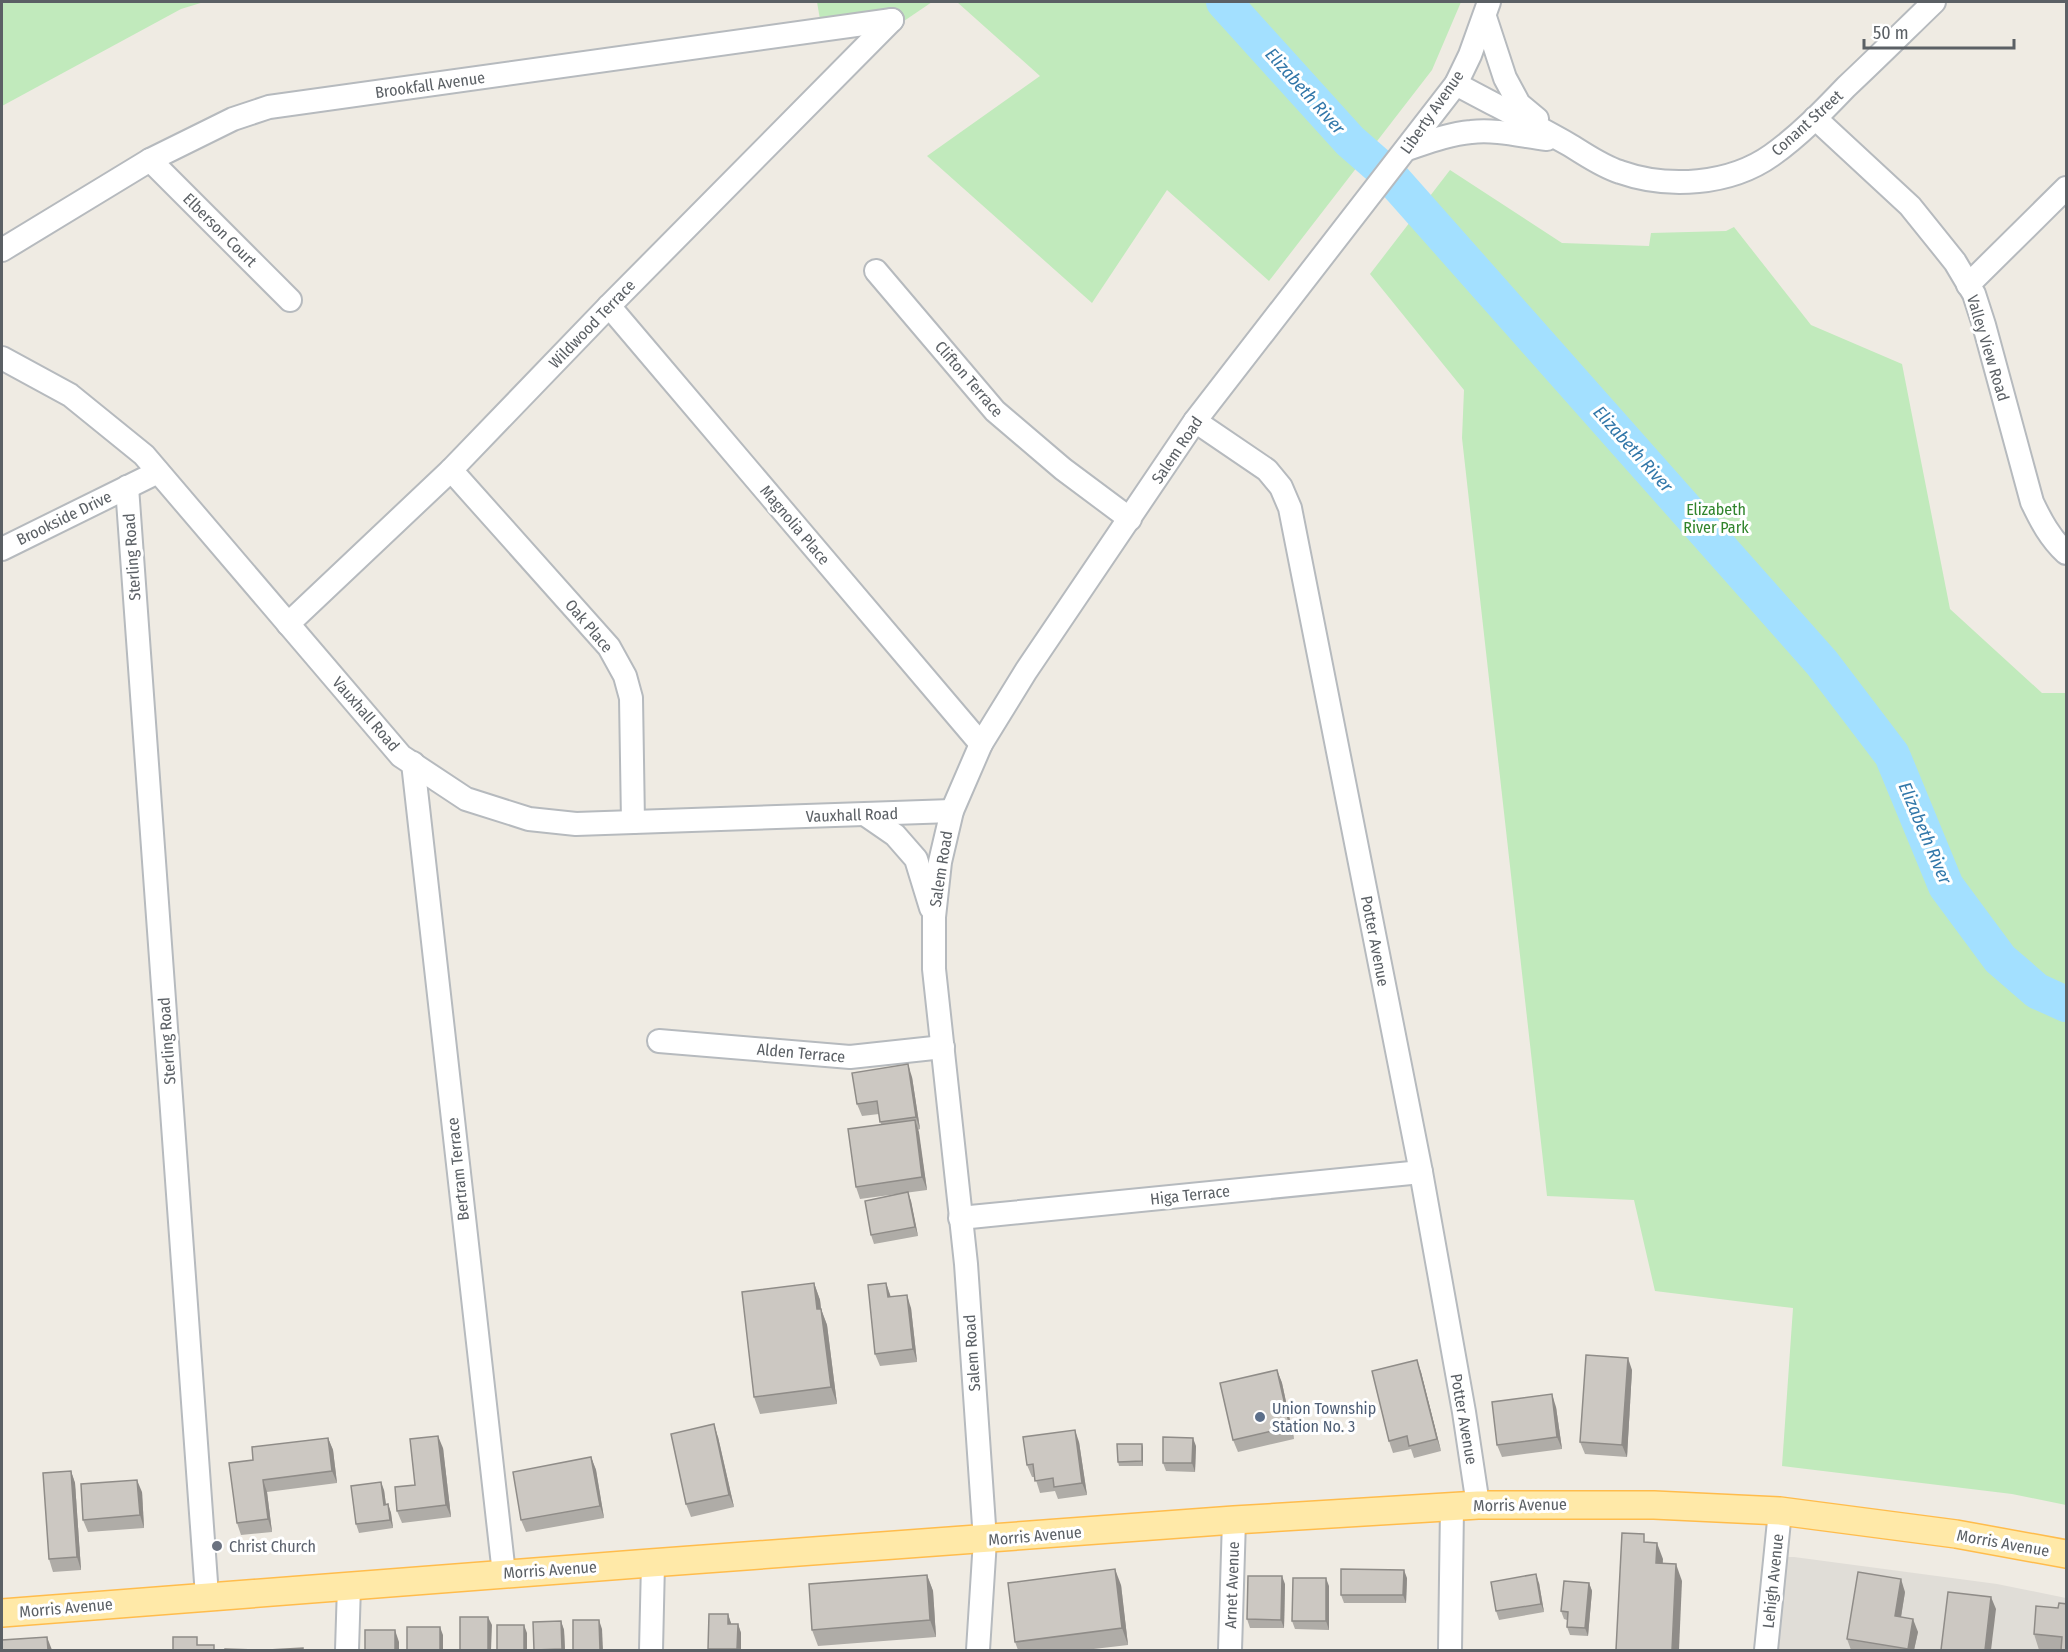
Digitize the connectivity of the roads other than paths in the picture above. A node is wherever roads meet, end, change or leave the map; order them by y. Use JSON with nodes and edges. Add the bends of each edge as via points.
{"nodes":[{"id":1,"x":1934,"y":2,"type":"edge"},
{"id":2,"x":1487,"y":9,"type":"edge"},
{"id":3,"x":892,"y":20,"type":"joint"},
{"id":4,"x":1456,"y":84,"type":"junction"},
{"id":5,"x":1815,"y":118,"type":"junction"},
{"id":6,"x":1563,"y":142,"type":"junction"},
{"id":7,"x":1407,"y":149,"type":"junction"},
{"id":8,"x":150,"y":160,"type":"junction"},
{"id":9,"x":2067,"y":188,"type":"edge"},
{"id":10,"x":1356,"y":212,"type":"joint"},
{"id":11,"x":2,"y":250,"type":"edge"},
{"id":12,"x":876,"y":271,"type":"dead end"},
{"id":13,"x":1968,"y":285,"type":"junction"},
{"id":14,"x":290,"y":300,"type":"dead end"},
{"id":15,"x":609,"y":306,"type":"junction"},
{"id":16,"x":2,"y":358,"type":"edge"},
{"id":17,"x":1195,"y":421,"type":"junction"},
{"id":18,"x":451,"y":470,"type":"junction"},
{"id":19,"x":158,"y":472,"type":"junction"},
{"id":20,"x":127,"y":487,"type":"junction"},
{"id":21,"x":1130,"y":519,"type":"junction"},
{"id":22,"x":2,"y":549,"type":"edge"},
{"id":23,"x":2067,"y":553,"type":"edge"},
{"id":24,"x":288,"y":624,"type":"junction"},
{"id":25,"x":981,"y":744,"type":"junction"},
{"id":26,"x":413,"y":763,"type":"junction"},
{"id":27,"x":952,"y":811,"type":"junction"},
{"id":28,"x":866,"y":815,"type":"junction"},
{"id":29,"x":633,"y":822,"type":"junction"},
{"id":30,"x":934,"y":917,"type":"junction"},
{"id":31,"x":659,"y":1041,"type":"dead end"},
{"id":32,"x":943,"y":1047,"type":"junction"},
{"id":33,"x":1420,"y":1172,"type":"junction"},
{"id":34,"x":960,"y":1218,"type":"junction"},
{"id":35,"x":1465,"y":1506,"type":"junction"},
{"id":36,"x":1780,"y":1510,"type":"junction"},
{"id":37,"x":1234,"y":1520,"type":"junction"},
{"id":38,"x":985,"y":1540,"type":"junction"},
{"id":39,"x":2067,"y":1554,"type":"edge"},
{"id":40,"x":653,"y":1563,"type":"junction"},
{"id":41,"x":504,"y":1574,"type":"junction"},
{"id":42,"x":349,"y":1586,"type":"junction"},
{"id":43,"x":207,"y":1596,"type":"junction"},
{"id":44,"x":2,"y":1613,"type":"edge"},
{"id":45,"x":347,"y":1650,"type":"edge"},
{"id":46,"x":651,"y":1650,"type":"edge"},
{"id":47,"x":978,"y":1650,"type":"edge"},
{"id":48,"x":1230,"y":1650,"type":"edge"},
{"id":49,"x":1450,"y":1650,"type":"edge"},
{"id":50,"x":1766,"y":1650,"type":"edge"}],
"edges":[{"from":1,"to":5,"type":"street","name":"Conant Street"},
{"from":2,"to":4,"type":"street","name":"Liberty Avenue"},
{"from":2,"to":6,"type":"street","via":[[1505,78],[1519,104]]},
{"from":3,"to":8,"type":"street","name":"Brookfall Avenue","via":[[269,107],[233,119]]},
{"from":3,"to":15,"type":"street","name":"Wildwood Terrace"},
{"from":4,"to":6,"type":"street","name":"Conant Street"},
{"from":4,"to":7,"type":"street","name":"Liberty Avenue"},
{"from":5,"to":6,"type":"street","name":"Conant Street","via":[[1771,156],[1728,175],[1702,181],[1648,180],[1619,172]]},
{"from":5,"to":13,"type":"street","name":"Valley View Road","via":[[1910,206],[1955,262]]},
{"from":6,"to":7,"type":"street","via":[[1473,131]]},
{"from":7,"to":10,"type":"street","name":"Liberty Avenue"},
{"from":8,"to":11,"type":"street","name":"Brookfall Avenue"},
{"from":8,"to":14,"type":"street","name":"Elberson Court"},
{"from":9,"to":13,"type":"street"},
{"from":10,"to":17,"type":"street","name":"Salem Road"},
{"from":12,"to":21,"type":"street","name":"Clifton Terrace","via":[[995,411]]},
{"from":13,"to":23,"type":"street","name":"Valley View Road","via":[[1984,325],[2032,502],[2043,525]]},
{"from":15,"to":18,"type":"street","name":"Wildwood Terrace"},
{"from":15,"to":25,"type":"street","name":"Magnolia Place"},
{"from":16,"to":19,"type":"street","name":"Vauxhall Road","via":[[70,395],[144,455]]},
{"from":17,"to":21,"type":"street","name":"Salem Road"},
{"from":17,"to":33,"type":"street","name":"Potter Avenue","via":[[1267,470],[1290,508]]},
{"from":18,"to":24,"type":"street","name":"Wildwood Terrace"},
{"from":18,"to":29,"type":"street","name":"Oak Place","via":[[609,647],[625,676],[631,698]]},
{"from":19,"to":20,"type":"street","name":"Brookside Drive"},
{"from":19,"to":24,"type":"street","name":"Vauxhall Road"},
{"from":20,"to":22,"type":"street","name":"Brookside Drive"},
{"from":20,"to":43,"type":"street","name":"Sterling Road"},
{"from":21,"to":25,"type":"street","name":"Salem Road"},
{"from":24,"to":26,"type":"street","name":"Vauxhall Road","via":[[402,756]]},
{"from":25,"to":27,"type":"street","name":"Salem Road"},
{"from":26,"to":29,"type":"street","name":"Vauxhall Road","via":[[466,799],[529,819],[576,824]]},
{"from":26,"to":41,"type":"street","name":"Bertram Terrace"},
{"from":27,"to":28,"type":"street","name":"Vauxhall Road"},
{"from":27,"to":30,"type":"street","name":"Salem Road","via":[[940,862]]},
{"from":28,"to":29,"type":"street","name":"Vauxhall Road"},
{"from":28,"to":30,"type":"street","via":[[895,835],[916,859]]},
{"from":30,"to":32,"type":"street","name":"Salem Road","via":[[934,969]]},
{"from":31,"to":32,"type":"street","name":"Alden Terrace","via":[[850,1057]]},
{"from":32,"to":34,"type":"street","name":"Salem Road"},
{"from":33,"to":34,"type":"street","name":"Higa Terrace"},
{"from":33,"to":35,"type":"street","name":"Potter Avenue","via":[[1464,1412]]},
{"from":34,"to":38,"type":"street","name":"Salem Road"},
{"from":35,"to":36,"type":"main road","name":"Morris Avenue","via":[[1654,1505]]},
{"from":35,"to":37,"type":"main road","name":"Morris Avenue"},
{"from":35,"to":49,"type":"street","name":"Potter Avenue"},
{"from":36,"to":39,"type":"main road","name":"Morris Avenue"},
{"from":36,"to":50,"type":"street","name":"Lehigh Avenue"},
{"from":37,"to":38,"type":"main road","name":"Morris Avenue"},
{"from":37,"to":48,"type":"street","name":"Arnet Avenue"},
{"from":38,"to":40,"type":"main road","name":"Morris Avenue"},
{"from":38,"to":47,"type":"street","name":"Salem Road"},
{"from":40,"to":41,"type":"main road","name":"Morris Avenue"},
{"from":40,"to":46,"type":"street"},
{"from":41,"to":42,"type":"main road","name":"Morris Avenue"},
{"from":42,"to":43,"type":"main road","name":"Morris Avenue"},
{"from":42,"to":45,"type":"street"},
{"from":43,"to":44,"type":"main road","name":"Morris Avenue"}]}
